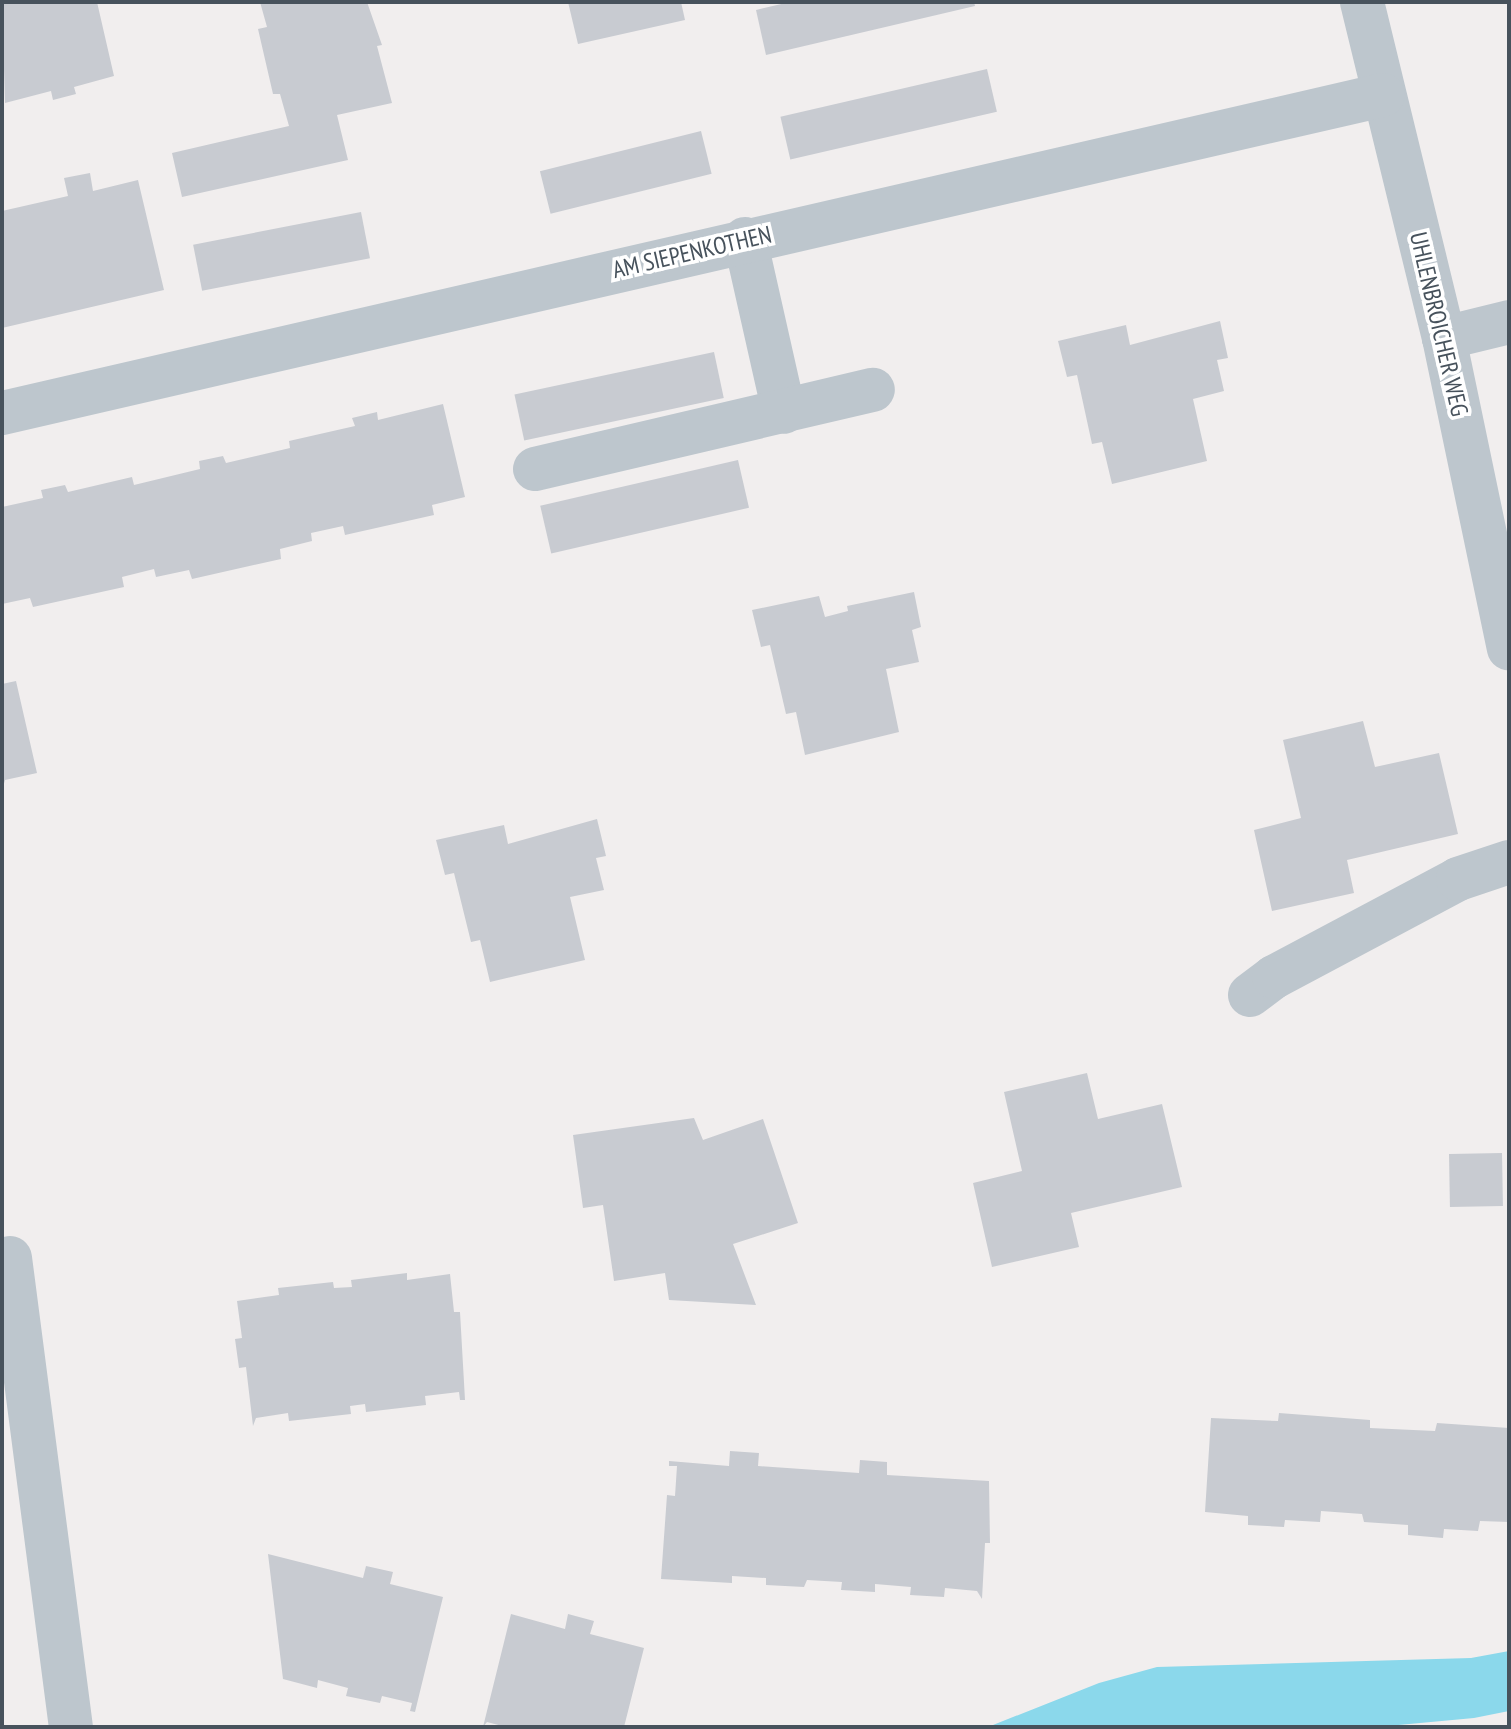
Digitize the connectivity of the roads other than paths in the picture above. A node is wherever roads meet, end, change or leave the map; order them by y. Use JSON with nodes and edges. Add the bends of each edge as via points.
{"nodes":[{"id":1,"x":1362,"y":2,"type":"edge"},
{"id":2,"x":1383,"y":95,"type":"junction"},
{"id":3,"x":745,"y":239,"type":"junction"},
{"id":4,"x":1509,"y":322,"type":"edge"},
{"id":5,"x":1444,"y":338,"type":"junction"},
{"id":6,"x":873,"y":390,"type":"dead end"},
{"id":7,"x":784,"y":412,"type":"junction"},
{"id":8,"x":2,"y":413,"type":"edge"},
{"id":9,"x":535,"y":469,"type":"dead end"},
{"id":10,"x":1498,"y":538,"type":"edge"},
{"id":11,"x":1509,"y":648,"type":"edge"},
{"id":12,"x":1509,"y":862,"type":"edge"},
{"id":13,"x":1250,"y":995,"type":"dead end"},
{"id":14,"x":10,"y":1258,"type":"dead end"},
{"id":15,"x":71,"y":1727,"type":"edge"}],
"edges":[{"from":1,"to":2,"type":"street","name":"UHLENBROICHER WEG"},
{"from":2,"to":3,"type":"street","name":"AM SIEPENKOTHEN"},
{"from":2,"to":5,"type":"street","name":"UHLENBROICHER WEG"},
{"from":3,"to":7,"type":"street"},
{"from":3,"to":8,"type":"street","name":"AM SIEPENKOTHEN"},
{"from":4,"to":5,"type":"street"},
{"from":5,"to":10,"type":"street","name":"UHLENBROICHER WEG"},
{"from":6,"to":7,"type":"street"},
{"from":7,"to":9,"type":"street"},
{"from":10,"to":11,"type":"street","name":"UHLENBROICHER WEG"},
{"from":12,"to":13,"type":"street","via":[[1458,879],[1274,977]]},
{"from":14,"to":15,"type":"street"}]}
